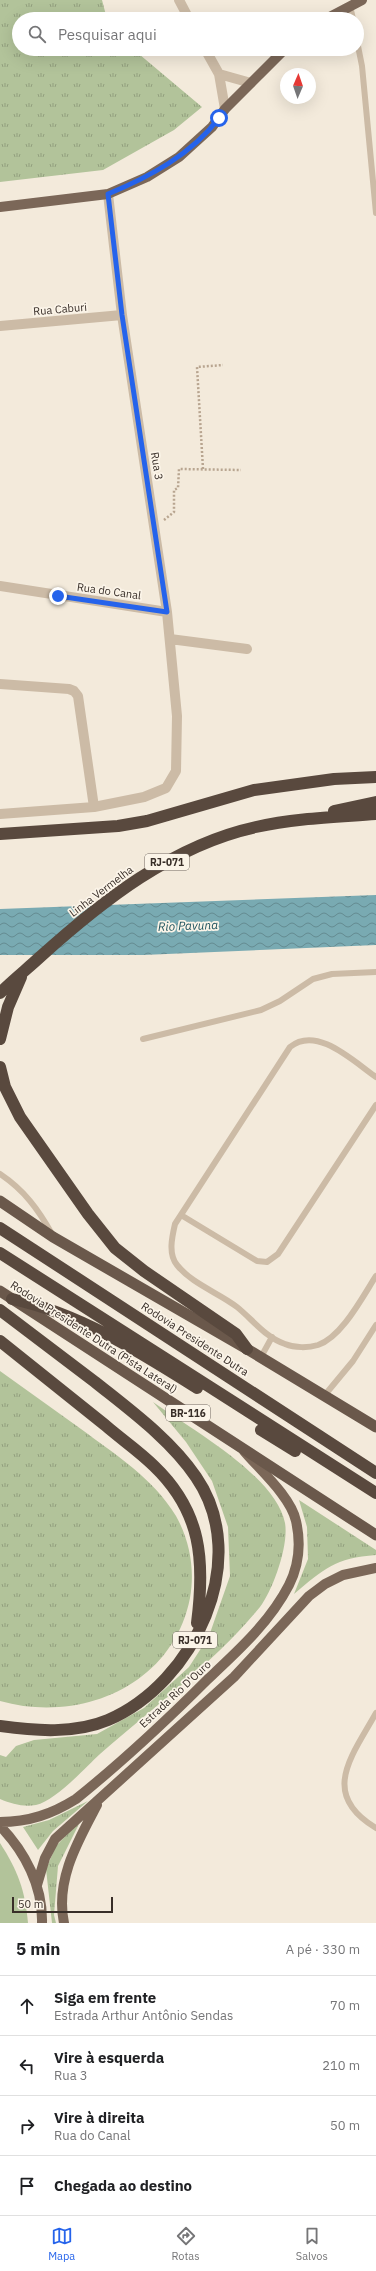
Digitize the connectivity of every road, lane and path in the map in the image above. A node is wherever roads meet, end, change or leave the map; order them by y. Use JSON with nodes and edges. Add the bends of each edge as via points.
{"nodes":[{"id":1,"x":179,"y":0,"type":"edge"},
{"id":2,"x":362,"y":0,"type":"edge"},
{"id":3,"x":350,"y":6,"type":"junction"},
{"id":4,"x":185,"y":12,"type":"edge"},
{"id":5,"x":339,"y":12,"type":"edge"},
{"id":6,"x":351,"y":12,"type":"edge"},
{"id":7,"x":209,"y":56,"type":"edge"},
{"id":8,"x":278,"y":56,"type":"edge"},
{"id":9,"x":360,"y":56,"type":"edge"},
{"id":10,"x":219,"y":74,"type":"junction"},
{"id":11,"x":251,"y":83,"type":"junction"},
{"id":12,"x":225,"y":109,"type":"junction"},
{"id":13,"x":108,"y":194,"type":"junction"},
{"id":14,"x":0,"y":207,"type":"edge"},
{"id":15,"x":376,"y":213,"type":"edge"},
{"id":16,"x":122,"y":315,"type":"junction"},
{"id":17,"x":0,"y":326,"type":"edge"},
{"id":18,"x":223,"y":365,"type":"dead end"},
{"id":19,"x":204,"y":469,"type":"junction"},
{"id":20,"x":241,"y":470,"type":"dead end"},
{"id":21,"x":154,"y":527,"type":"junction"},
{"id":22,"x":0,"y":586,"type":"edge"},
{"id":23,"x":167,"y":612,"type":"junction"},
{"id":24,"x":170,"y":639,"type":"junction"},
{"id":25,"x":246,"y":649,"type":"dead end"},
{"id":26,"x":0,"y":684,"type":"edge"},
{"id":27,"x":376,"y":777,"type":"edge"},
{"id":28,"x":376,"y":802,"type":"edge"},
{"id":29,"x":94,"y":807,"type":"junction"},
{"id":30,"x":0,"y":814,"type":"edge"},
{"id":31,"x":376,"y":814,"type":"edge"},
{"id":32,"x":310,"y":819,"type":"junction"},
{"id":33,"x":0,"y":834,"type":"edge"},
{"id":34,"x":376,"y":972,"type":"edge"},
{"id":35,"x":22,"y":974,"type":"junction"},
{"id":36,"x":0,"y":993,"type":"edge"},
{"id":37,"x":0,"y":1039,"type":"edge"},
{"id":38,"x":143,"y":1039,"type":"dead end"},
{"id":39,"x":0,"y":1067,"type":"edge"},
{"id":40,"x":376,"y":1077,"type":"edge"},
{"id":41,"x":376,"y":1105,"type":"edge"},
{"id":42,"x":0,"y":1174,"type":"edge"},
{"id":43,"x":0,"y":1201,"type":"edge"},
{"id":44,"x":181,"y":1215,"type":"junction"},
{"id":45,"x":0,"y":1228,"type":"edge"},
{"id":46,"x":53,"y":1237,"type":"junction"},
{"id":47,"x":0,"y":1253,"type":"edge"},
{"id":48,"x":376,"y":1276,"type":"edge"},
{"id":49,"x":0,"y":1291,"type":"edge"},
{"id":50,"x":12,"y":1299,"type":"junction"},
{"id":51,"x":0,"y":1310,"type":"edge"},
{"id":52,"x":376,"y":1325,"type":"edge"},
{"id":53,"x":272,"y":1337,"type":"junction"},
{"id":54,"x":0,"y":1341,"type":"edge"},
{"id":55,"x":246,"y":1349,"type":"junction"},
{"id":56,"x":260,"y":1357,"type":"junction"},
{"id":57,"x":324,"y":1396,"type":"junction"},
{"id":58,"x":376,"y":1427,"type":"edge"},
{"id":59,"x":238,"y":1445,"type":"junction"},
{"id":60,"x":376,"y":1473,"type":"edge"},
{"id":61,"x":360,"y":1483,"type":"junction"},
{"id":62,"x":376,"y":1493,"type":"edge"},
{"id":63,"x":376,"y":1535,"type":"edge"},
{"id":64,"x":376,"y":1568,"type":"edge"},
{"id":65,"x":195,"y":1639,"type":"junction"},
{"id":66,"x":376,"y":1713,"type":"edge"},
{"id":67,"x":0,"y":1726,"type":"edge"},
{"id":68,"x":101,"y":1797,"type":"junction"},
{"id":69,"x":0,"y":1822,"type":"edge"},
{"id":70,"x":0,"y":1826,"type":"edge"},
{"id":71,"x":376,"y":1828,"type":"edge"},
{"id":72,"x":37,"y":1885,"type":"junction"},
{"id":73,"x":42,"y":1923,"type":"edge"},
{"id":74,"x":64,"y":1923,"type":"edge"}],
"edges":[{"from":1,"to":4,"type":"street"},
{"from":2,"to":3,"type":"main road"},
{"from":3,"to":5,"type":"main road"},
{"from":3,"to":6,"type":"lane"},
{"from":7,"to":10,"type":"street"},
{"from":8,"to":11,"type":"main road"},
{"from":9,"to":15,"type":"lane"},
{"from":10,"to":11,"type":"street"},
{"from":10,"to":12,"type":"street"},
{"from":11,"to":12,"type":"main road"},
{"from":12,"to":13,"type":"main road","via":[[212,127],[179,157],[147,177]]},
{"from":13,"to":14,"type":"main road"},
{"from":13,"to":16,"type":"street","name":"Rua 3"},
{"from":16,"to":17,"type":"street","name":"Rua Caburi"},
{"from":16,"to":21,"type":"street","name":"Rua 3"},
{"from":18,"to":19,"type":"path","via":[[197,367]]},
{"from":19,"to":20,"type":"path"},
{"from":19,"to":21,"type":"path","via":[[179,469],[178,488],[174,490],[174,512]]},
{"from":21,"to":23,"type":"street","name":"Rua 3"},
{"from":22,"to":23,"type":"street","name":"Rua do Canal"},
{"from":23,"to":24,"type":"street","name":"Rua 3"},
{"from":24,"to":25,"type":"street"},
{"from":24,"to":29,"type":"street","name":"Rua 3","via":[[175,684],[176,771],[166,788],[144,797]]},
{"from":26,"to":29,"type":"street","via":[[69,689],[78,696]]},
{"from":27,"to":33,"type":"highway","via":[[334,779],[254,790],[147,821],[118,826]]},
{"from":28,"to":32,"type":"highway"},
{"from":29,"to":30,"type":"street","name":"Rua 3"},
{"from":31,"to":32,"type":"highway","name":"Linha Vermelha","number":"RJ-071"},
{"from":32,"to":35,"type":"highway","name":"Linha Vermelha","number":"RJ-071","via":[[275,823],[226,835],[158,867],[88,916]]},
{"from":34,"to":38,"type":"lane","via":[[332,974],[313,979],[262,1010]]},
{"from":35,"to":36,"type":"highway","name":"Linha Vermelha","number":"RJ-071"},
{"from":35,"to":37,"type":"highway","number":"RJ-071","via":[[8,1007]]},
{"from":39,"to":55,"type":"highway","via":[[5,1086],[20,1117],[115,1248],[236,1334],[244,1342]]},
{"from":40,"to":44,"type":"lane","via":[[321,1042],[303,1040],[290,1047]]},
{"from":41,"to":44,"type":"lane","via":[[278,1254],[267,1262],[257,1261]]},
{"from":42,"to":46,"type":"lane","via":[[27,1196]]},
{"from":43,"to":46,"type":"highway"},
{"from":44,"to":53,"type":"lane","via":[[175,1224],[171,1246],[177,1265],[238,1307]]},
{"from":45,"to":60,"type":"highway","name":"Rodovia Presidente Dutra"},
{"from":46,"to":55,"type":"highway"},
{"from":47,"to":61,"type":"highway","number":"BR-116"},
{"from":48,"to":53,"type":"lane","via":[[338,1332],[329,1339],[318,1344],[295,1347]]},
{"from":49,"to":50,"type":"highway","name":"Rodovia Presidente Dutra (Pista Lateral)","number":"BR-116"},
{"from":50,"to":59,"type":"highway","name":"Rodovia Presidente Dutra (Pista Lateral)","number":"BR-116"},
{"from":50,"to":61,"type":"highway","via":[[38,1304],[63,1314],[128,1346],[309,1459]]},
{"from":51,"to":65,"type":"highway","number":"RJ-071","via":[[129,1409],[180,1456],[197,1478],[208,1500],[218,1547],[214,1589]]},
{"from":52,"to":57,"type":"lane","via":[[353,1361]]},
{"from":53,"to":56,"type":"lane"},
{"from":54,"to":65,"type":"highway","via":[[154,1466],[176,1491],[196,1534],[202,1560],[202,1587]]},
{"from":55,"to":56,"type":"highway"},
{"from":56,"to":57,"type":"highway"},
{"from":57,"to":58,"type":"highway"},
{"from":59,"to":63,"type":"highway","name":"Rodovia Presidente Dutra (Pista Lateral)","number":"BR-116"},
{"from":59,"to":69,"type":"main road","name":"Estrada Rio D'Ouro","via":[[284,1497],[296,1520],[299,1553],[289,1586],[250,1638],[103,1777],[60,1809],[26,1821]]},
{"from":61,"to":62,"type":"highway","number":"BR-116"},
{"from":64,"to":68,"type":"main road","via":[[343,1575],[309,1596],[234,1676]]},
{"from":65,"to":67,"type":"highway","number":"RJ-071","via":[[156,1688],[128,1710],[108,1720],[86,1727],[65,1729],[20,1729]]},
{"from":66,"to":71,"type":"lane","via":[[347,1765],[344,1780],[350,1806],[359,1818]]},
{"from":68,"to":72,"type":"main road","via":[[55,1839],[45,1858]]},
{"from":68,"to":74,"type":"main road","via":[[79,1839],[66,1873],[62,1900]]},
{"from":70,"to":72,"type":"main road","via":[[14,1840],[28,1861]]},
{"from":72,"to":73,"type":"main road"}]}
